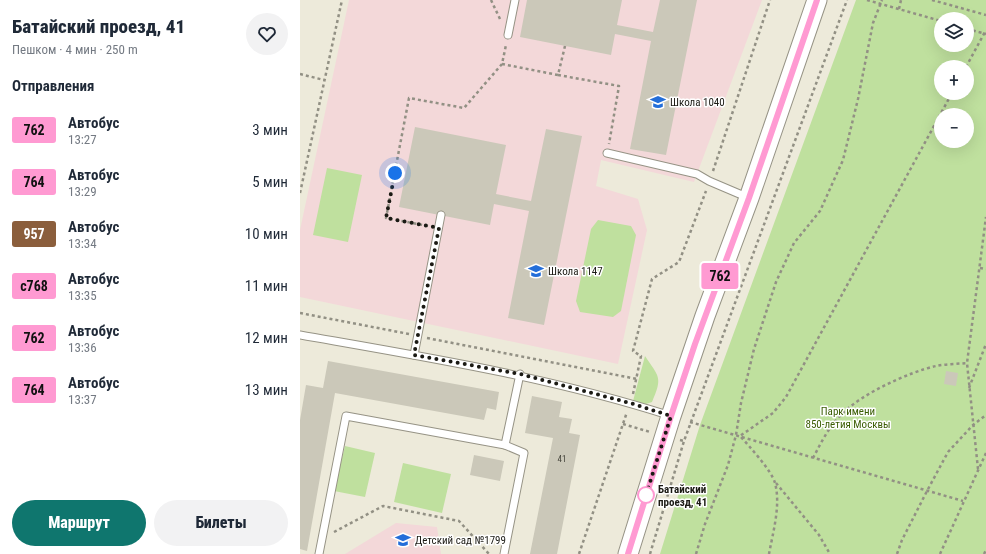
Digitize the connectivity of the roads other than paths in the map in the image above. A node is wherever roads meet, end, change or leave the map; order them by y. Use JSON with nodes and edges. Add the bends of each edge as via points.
{"nodes":[{"id":1,"x":515,"y":0,"type":"edge"},
{"id":2,"x":817,"y":0,"type":"edge"},
{"id":3,"x":508,"y":35,"type":"road end"},
{"id":4,"x":607,"y":153,"type":"road end"},
{"id":5,"x":749,"y":198,"type":"junction"},
{"id":6,"x":441,"y":215,"type":"dead end"},
{"id":7,"x":300,"y":335,"type":"edge"},
{"id":8,"x":414,"y":355,"type":"junction"},
{"id":9,"x":520,"y":374,"type":"junction"},
{"id":10,"x":671,"y":416,"type":"junction"},
{"id":11,"x":505,"y":445,"type":"junction"},
{"id":12,"x":320,"y":554,"type":"edge"},
{"id":13,"x":504,"y":554,"type":"edge"},
{"id":14,"x":628,"y":554,"type":"edge"}],
"edges":[{"from":1,"to":3,"type":"lane"},
{"from":2,"to":5,"type":"main road"},
{"from":4,"to":5,"type":"lane","via":[[698,174]]},
{"from":5,"to":10,"type":"main road"},
{"from":6,"to":8,"type":"lane"},
{"from":7,"to":8,"type":"lane"},
{"from":8,"to":9,"type":"lane"},
{"from":9,"to":10,"type":"lane"},
{"from":9,"to":11,"type":"lane"},
{"from":10,"to":14,"type":"main road"},
{"from":11,"to":12,"type":"lane","via":[[346,416]]},
{"from":11,"to":13,"type":"lane","via":[[524,453]]}]}
